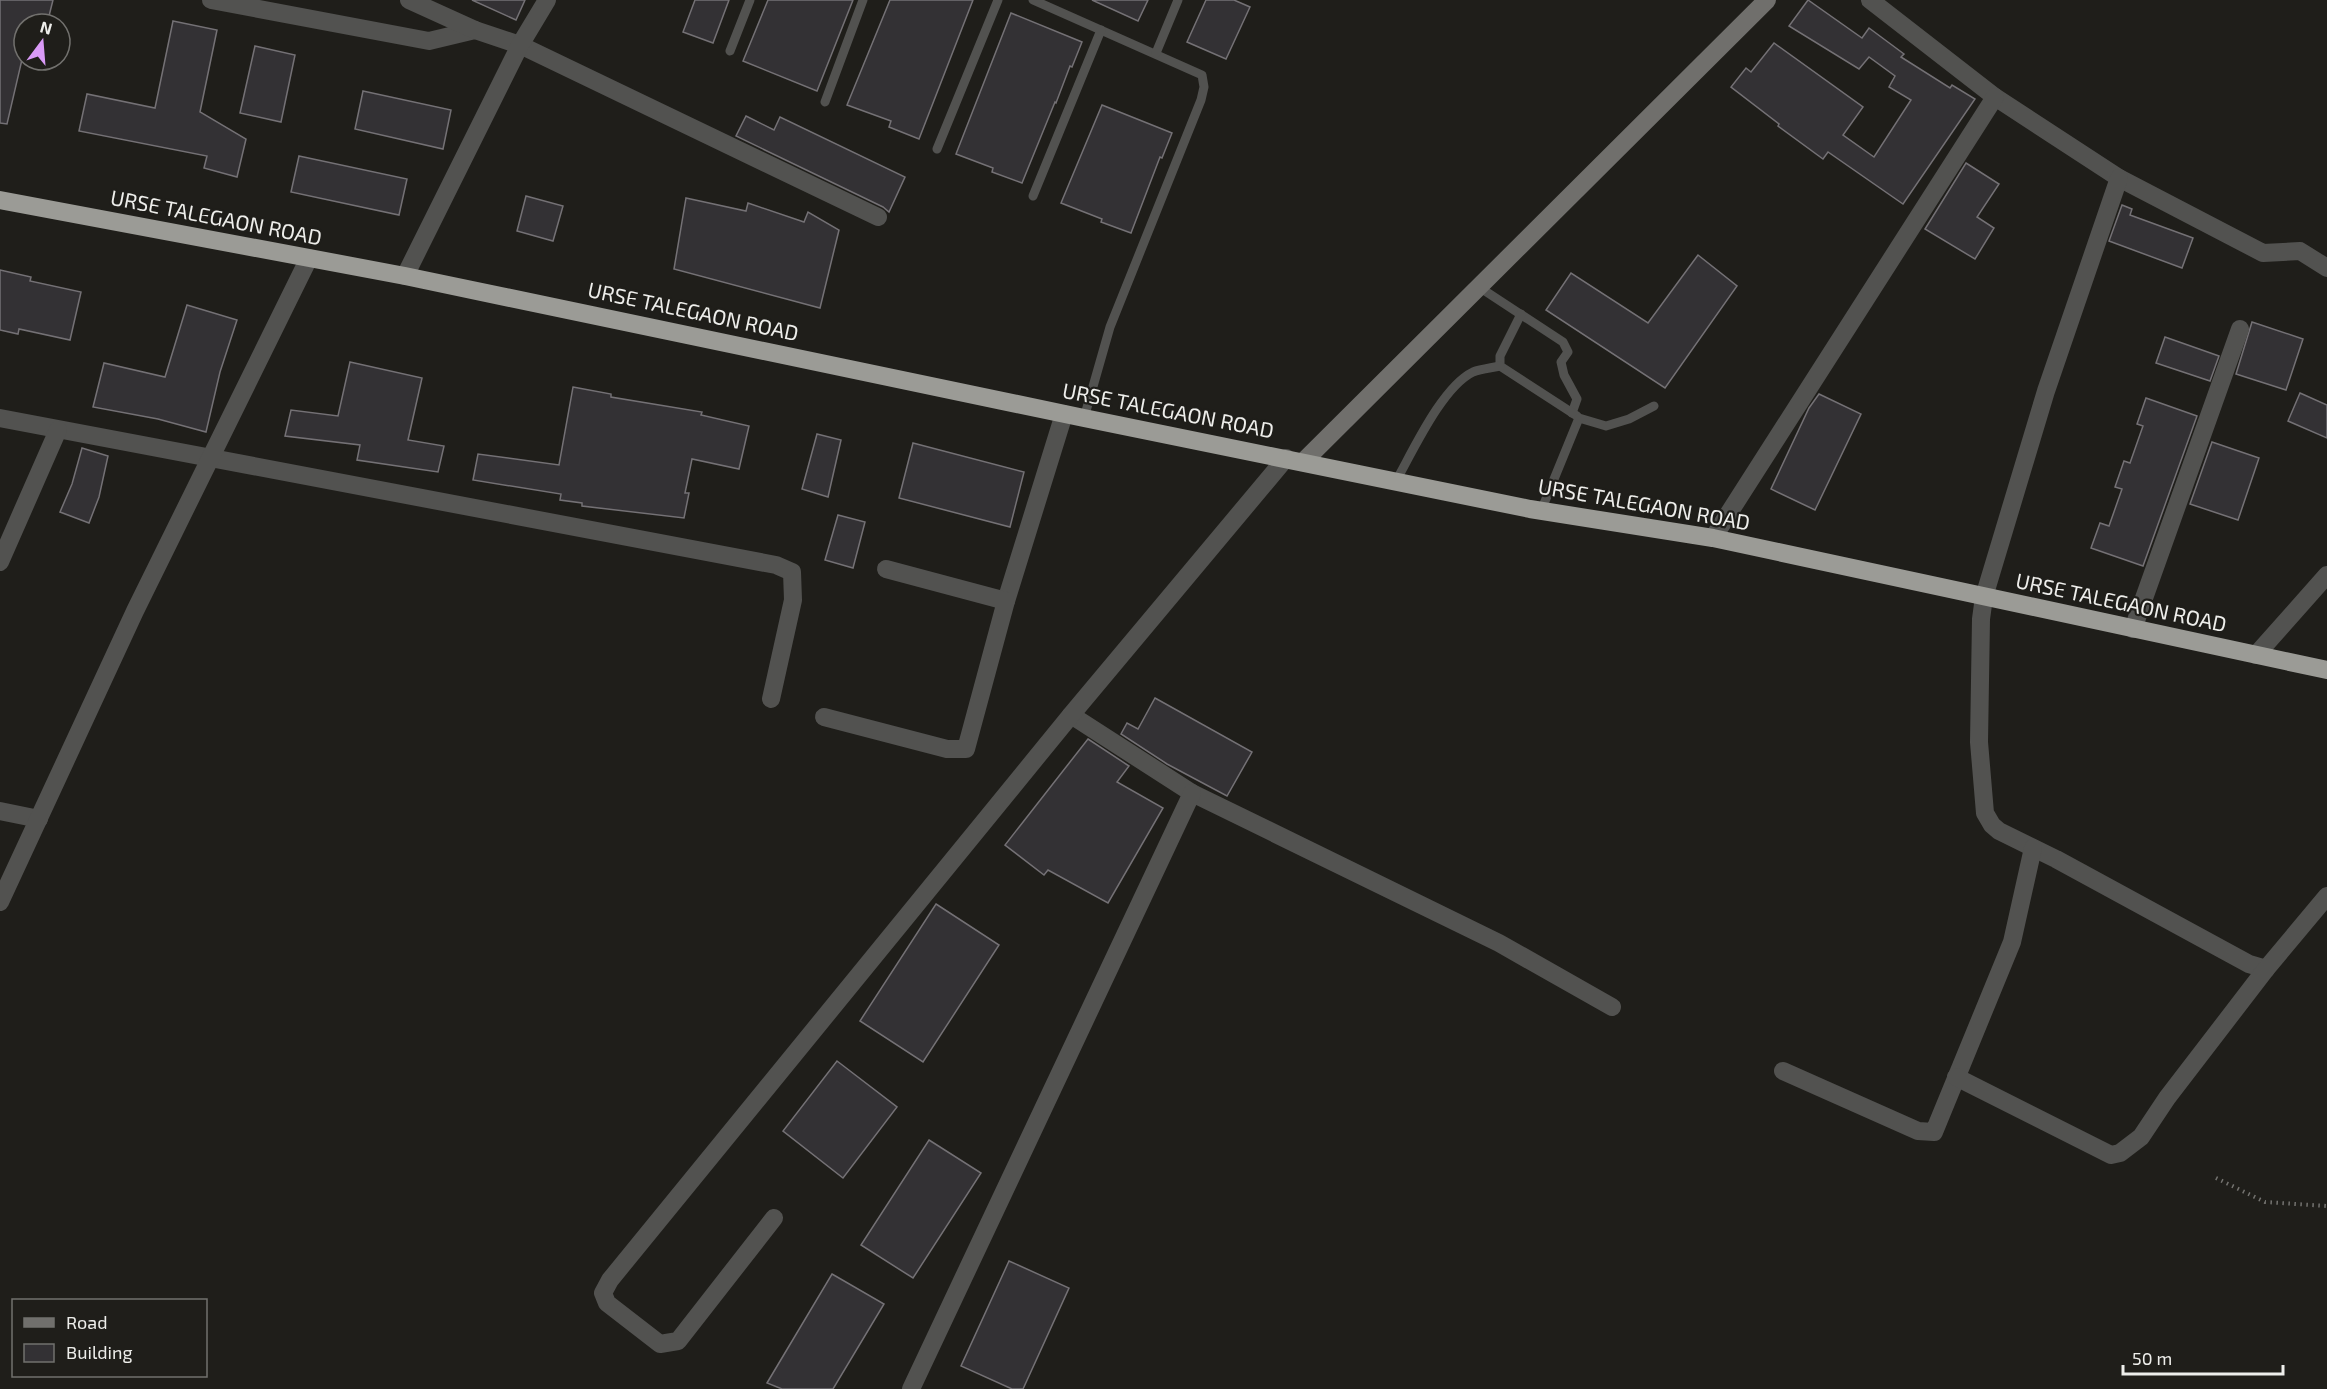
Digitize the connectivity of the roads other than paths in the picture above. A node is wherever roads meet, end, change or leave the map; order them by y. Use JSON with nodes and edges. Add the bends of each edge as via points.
{"nodes":[{"id":1,"x":211,"y":0,"type":"edge"},
{"id":2,"x":409,"y":0,"type":"edge"},
{"id":3,"x":547,"y":0,"type":"edge"},
{"id":4,"x":750,"y":0,"type":"edge"},
{"id":5,"x":863,"y":0,"type":"edge"},
{"id":6,"x":998,"y":0,"type":"edge"},
{"id":7,"x":1033,"y":0,"type":"edge"},
{"id":8,"x":1060,"y":0,"type":"edge"},
{"id":9,"x":1178,"y":0,"type":"edge"},
{"id":10,"x":1767,"y":0,"type":"edge"},
{"id":11,"x":1870,"y":0,"type":"edge"},
{"id":12,"x":1056,"y":10,"type":"junction"},
{"id":13,"x":475,"y":30,"type":"junction"},
{"id":14,"x":1101,"y":30,"type":"junction"},
{"id":15,"x":520,"y":45,"type":"junction"},
{"id":16,"x":730,"y":51,"type":"dead end"},
{"id":17,"x":1156,"y":53,"type":"junction"},
{"id":18,"x":1995,"y":97,"type":"junction"},
{"id":19,"x":825,"y":102,"type":"dead end"},
{"id":20,"x":937,"y":149,"type":"dead end"},
{"id":21,"x":2119,"y":178,"type":"junction"},
{"id":22,"x":1033,"y":196,"type":"dead end"},
{"id":23,"x":0,"y":200,"type":"edge"},
{"id":24,"x":878,"y":217,"type":"dead end"},
{"id":25,"x":309,"y":258,"type":"junction"},
{"id":26,"x":2327,"y":268,"type":"edge"},
{"id":27,"x":405,"y":276,"type":"junction"},
{"id":28,"x":1479,"y":287,"type":"junction"},
{"id":29,"x":1521,"y":314,"type":"junction"},
{"id":30,"x":2240,"y":329,"type":"dead end"},
{"id":31,"x":1500,"y":366,"type":"junction"},
{"id":32,"x":1654,"y":406,"type":"dead end"},
{"id":33,"x":1064,"y":414,"type":"junction"},
{"id":34,"x":1576,"y":416,"type":"junction"},
{"id":35,"x":0,"y":418,"type":"edge"},
{"id":36,"x":1084,"y":418,"type":"junction"},
{"id":37,"x":58,"y":430,"type":"junction"},
{"id":38,"x":211,"y":458,"type":"junction"},
{"id":39,"x":1295,"y":460,"type":"junction"},
{"id":40,"x":1396,"y":481,"type":"junction"},
{"id":41,"x":1541,"y":511,"type":"junction"},
{"id":42,"x":1713,"y":538,"type":"junction"},
{"id":43,"x":0,"y":562,"type":"edge"},
{"id":44,"x":886,"y":569,"type":"dead end"},
{"id":45,"x":2327,"y":575,"type":"edge"},
{"id":46,"x":1983,"y":597,"type":"junction"},
{"id":47,"x":1006,"y":601,"type":"junction"},
{"id":48,"x":2133,"y":629,"type":"junction"},
{"id":49,"x":2256,"y":655,"type":"junction"},
{"id":50,"x":2327,"y":670,"type":"edge"},
{"id":51,"x":771,"y":699,"type":"dead end"},
{"id":52,"x":1071,"y":715,"type":"junction"},
{"id":53,"x":824,"y":717,"type":"dead end"},
{"id":54,"x":1192,"y":794,"type":"junction"},
{"id":55,"x":0,"y":811,"type":"edge"},
{"id":56,"x":39,"y":819,"type":"junction"},
{"id":57,"x":2033,"y":848,"type":"junction"},
{"id":58,"x":2327,"y":896,"type":"edge"},
{"id":59,"x":0,"y":902,"type":"edge"},
{"id":60,"x":2266,"y":969,"type":"junction"},
{"id":61,"x":1612,"y":1007,"type":"dead end"},
{"id":62,"x":1783,"y":1071,"type":"dead end"},
{"id":63,"x":1956,"y":1077,"type":"junction"},
{"id":64,"x":774,"y":1218,"type":"dead end"},
{"id":65,"x":911,"y":1389,"type":"edge"}],
"edges":[{"from":1,"to":13,"type":"street","via":[[429,41]]},
{"from":2,"to":13,"type":"street"},
{"from":3,"to":15,"type":"street"},
{"from":4,"to":16,"type":"lane"},
{"from":5,"to":19,"type":"lane"},
{"from":6,"to":20,"type":"lane"},
{"from":7,"to":12,"type":"lane"},
{"from":8,"to":12,"type":"lane"},
{"from":9,"to":17,"type":"lane"},
{"from":10,"to":28,"type":"street"},
{"from":11,"to":18,"type":"street"},
{"from":12,"to":14,"type":"lane"},
{"from":13,"to":15,"type":"street"},
{"from":14,"to":17,"type":"lane"},
{"from":14,"to":22,"type":"lane"},
{"from":15,"to":24,"type":"street"},
{"from":15,"to":27,"type":"street"},
{"from":17,"to":36,"type":"lane","via":[[1202,75],[1203,93],[1110,327]]},
{"from":18,"to":21,"type":"street"},
{"from":18,"to":42,"type":"street"},
{"from":21,"to":26,"type":"street","via":[[2263,253],[2300,251]]},
{"from":21,"to":46,"type":"street","via":[[2046,391]]},
{"from":23,"to":25,"type":"highway","name":"URSE TALEGAON ROAD"},
{"from":25,"to":27,"type":"highway","name":"URSE TALEGAON ROAD"},
{"from":25,"to":38,"type":"street"},
{"from":27,"to":33,"type":"highway","name":"URSE TALEGAON ROAD"},
{"from":28,"to":29,"type":"lane"},
{"from":28,"to":39,"type":"street"},
{"from":29,"to":31,"type":"lane","via":[[1500,356]]},
{"from":29,"to":34,"type":"lane","via":[[1563,342],[1568,352],[1561,362],[1577,399]]},
{"from":30,"to":48,"type":"street"},
{"from":31,"to":34,"type":"lane"},
{"from":31,"to":40,"type":"lane","via":[[1473,372],[1455,384]]},
{"from":32,"to":34,"type":"lane","via":[[1606,426]]},
{"from":33,"to":36,"type":"highway","name":"URSE TALEGAON ROAD"},
{"from":33,"to":47,"type":"street"},
{"from":34,"to":41,"type":"lane"},
{"from":35,"to":37,"type":"street"},
{"from":36,"to":39,"type":"highway","name":"URSE TALEGAON ROAD"},
{"from":37,"to":38,"type":"street"},
{"from":37,"to":43,"type":"street"},
{"from":38,"to":51,"type":"street","via":[[792,572],[793,600]]},
{"from":38,"to":56,"type":"street"},
{"from":39,"to":40,"type":"highway","name":"URSE TALEGAON ROAD"},
{"from":39,"to":52,"type":"street"},
{"from":40,"to":41,"type":"highway","name":"URSE TALEGAON ROAD"},
{"from":41,"to":42,"type":"highway","name":"URSE TALEGAON ROAD"},
{"from":42,"to":46,"type":"highway","name":"URSE TALEGAON ROAD"},
{"from":44,"to":47,"type":"street"},
{"from":45,"to":49,"type":"street"},
{"from":46,"to":48,"type":"highway","name":"URSE TALEGAON ROAD"},
{"from":46,"to":57,"type":"street","via":[[1979,742],[1985,813],[2000,831]]},
{"from":47,"to":53,"type":"street","via":[[966,749],[947,749]]},
{"from":48,"to":49,"type":"highway","name":"URSE TALEGAON ROAD"},
{"from":49,"to":50,"type":"highway","name":"URSE TALEGAON ROAD"},
{"from":52,"to":54,"type":"street"},
{"from":52,"to":64,"type":"street","via":[[610,1280],[603,1293],[607,1303],[660,1344],[678,1341]]},
{"from":54,"to":61,"type":"street","via":[[1499,943]]},
{"from":54,"to":65,"type":"street"},
{"from":55,"to":56,"type":"street"},
{"from":56,"to":59,"type":"street"},
{"from":57,"to":60,"type":"street","via":[[2249,964]]},
{"from":57,"to":63,"type":"street","via":[[2012,942]]},
{"from":58,"to":60,"type":"street"},
{"from":60,"to":63,"type":"street","via":[[2141,1137],[2120,1153],[2111,1155]]},
{"from":62,"to":63,"type":"street","via":[[1918,1131],[1934,1132]]}]}
